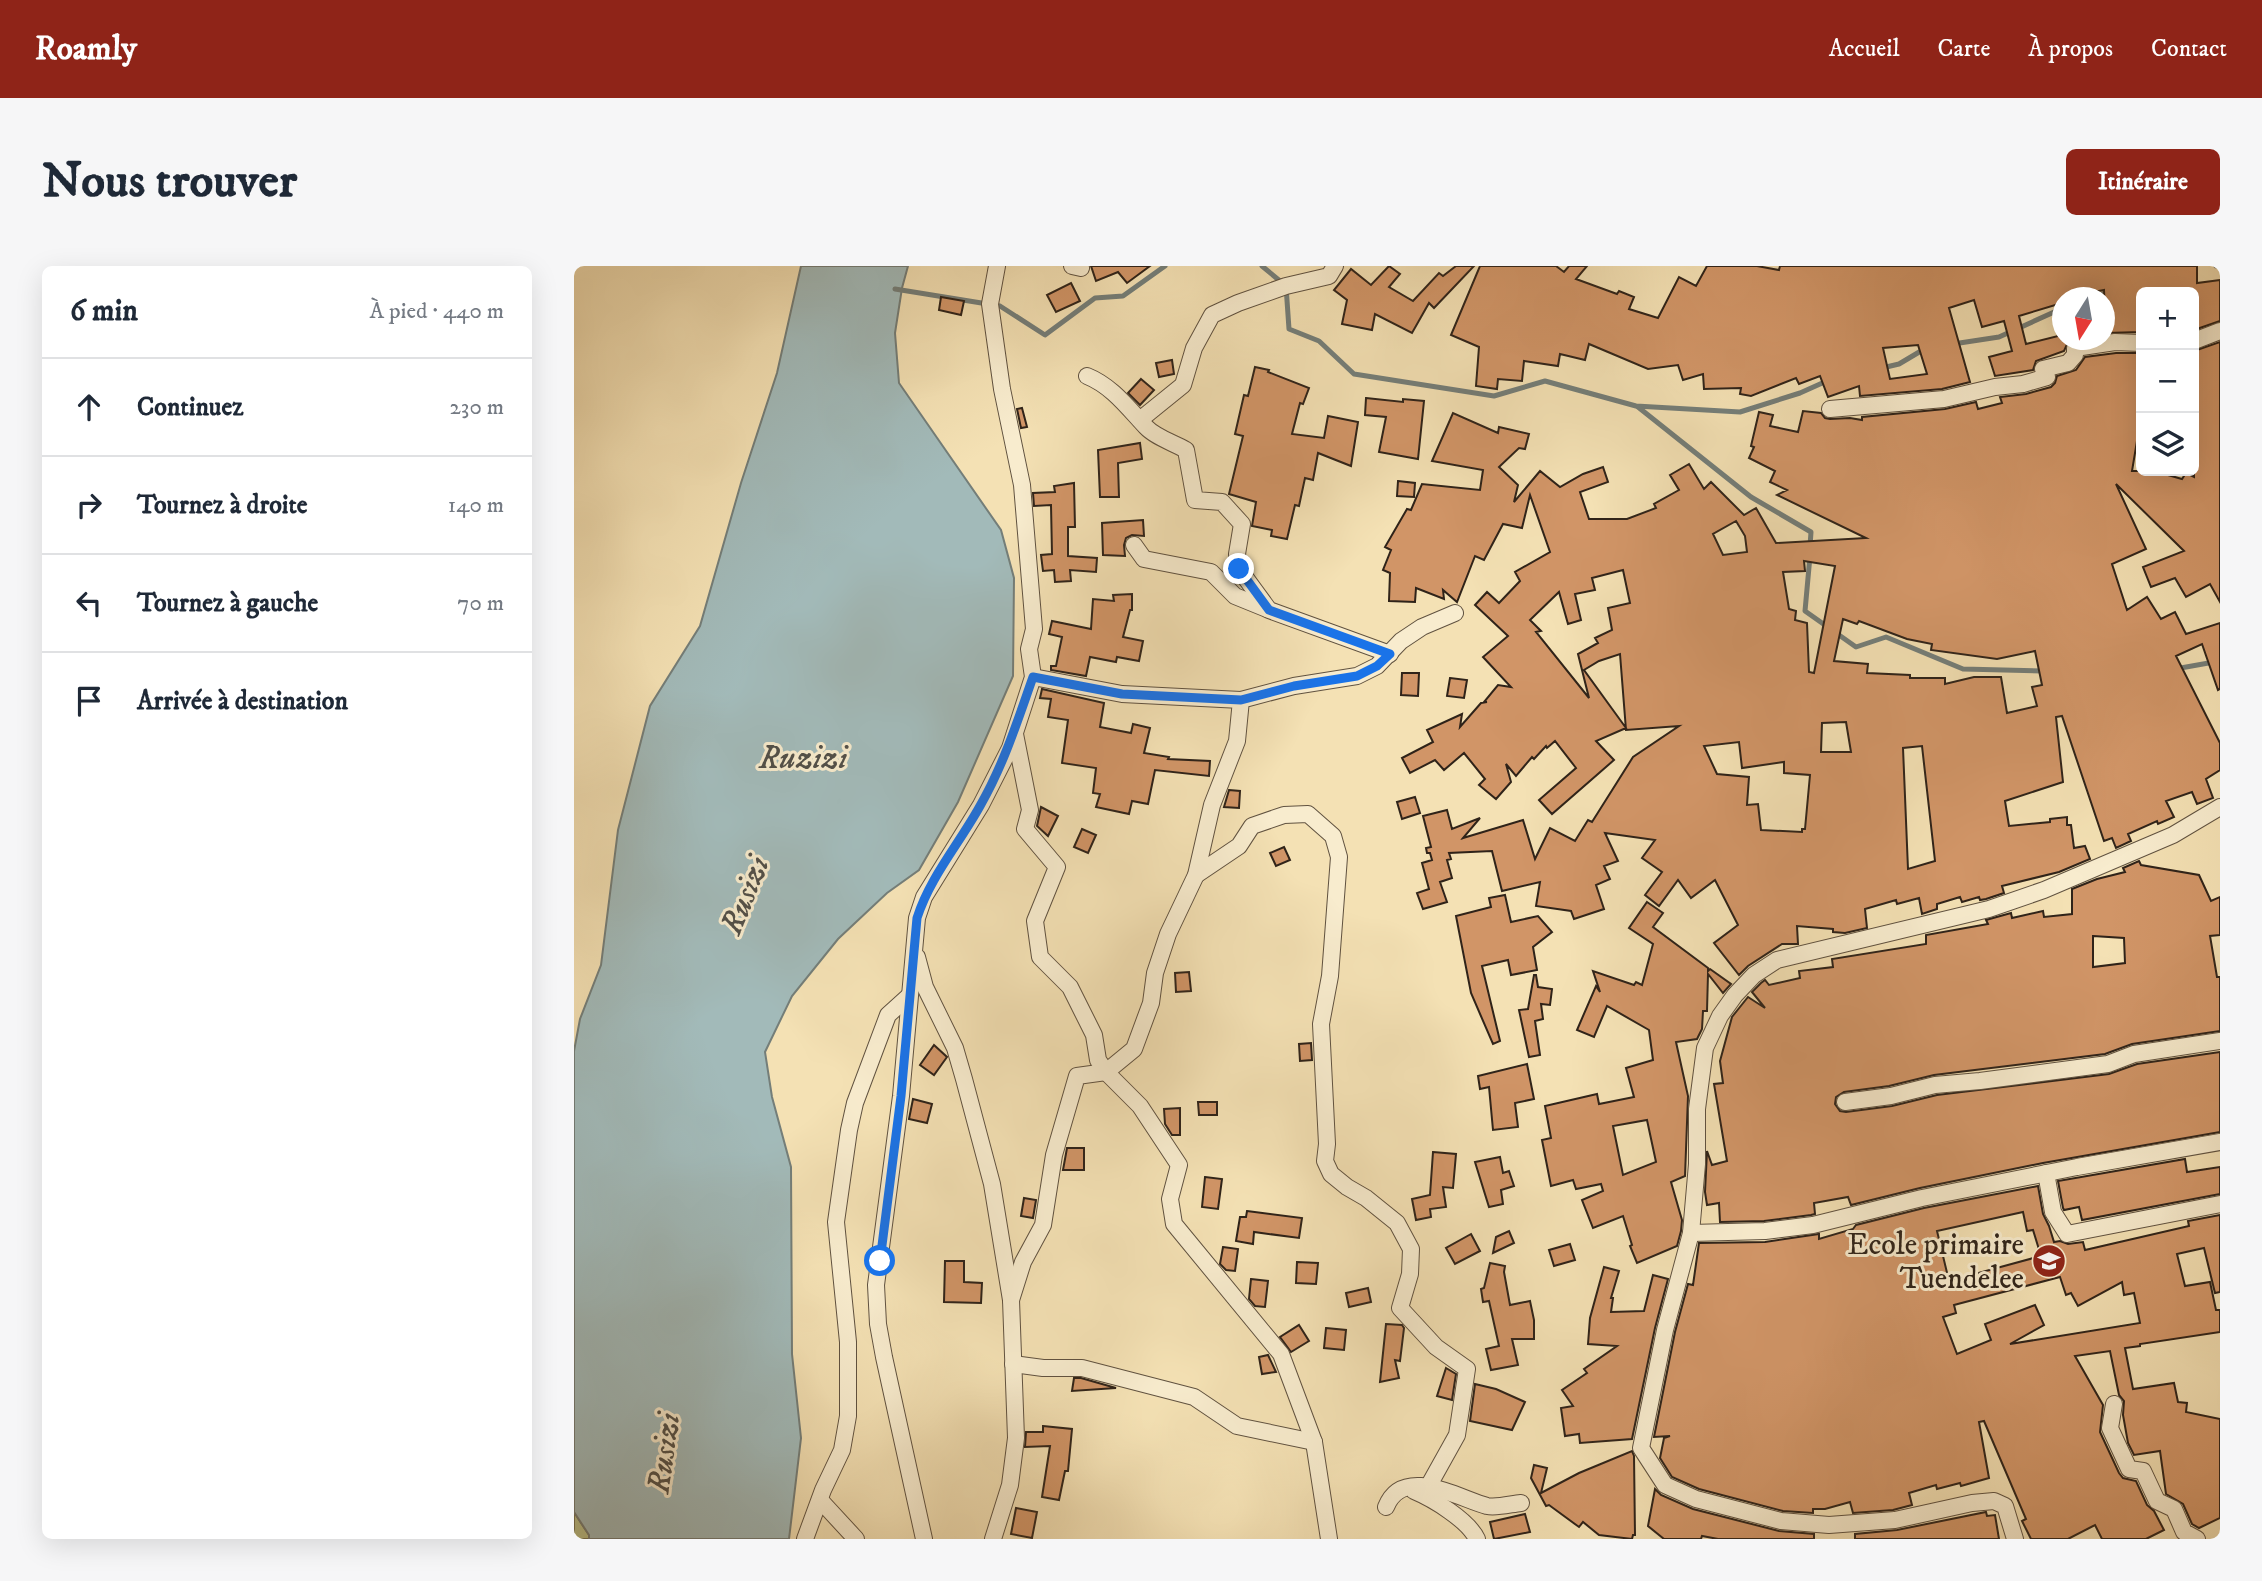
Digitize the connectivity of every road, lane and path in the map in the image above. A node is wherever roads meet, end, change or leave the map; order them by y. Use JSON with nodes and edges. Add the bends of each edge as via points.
{"nodes":[{"id":1,"x":997,"y":266,"type":"edge"},
{"id":2,"x":1335,"y":266,"type":"edge"},
{"id":3,"x":2220,"y":331,"type":"edge"},
{"id":4,"x":2199,"y":339,"type":"edge"},
{"id":5,"x":2136,"y":343,"type":"edge"},
{"id":6,"x":1087,"y":376,"type":"dead end"},
{"id":7,"x":1830,"y":409,"type":"dead end"},
{"id":8,"x":1141,"y":419,"type":"junction"},
{"id":9,"x":1134,"y":545,"type":"dead end"},
{"id":10,"x":1269,"y":610,"type":"junction"},
{"id":11,"x":1455,"y":613,"type":"dead end"},
{"id":12,"x":1390,"y":654,"type":"junction"},
{"id":13,"x":1033,"y":677,"type":"junction"},
{"id":14,"x":1241,"y":700,"type":"junction"},
{"id":15,"x":1015,"y":730,"type":"junction"},
{"id":16,"x":2220,"y":807,"type":"edge"},
{"id":17,"x":1196,"y":875,"type":"junction"},
{"id":18,"x":913,"y":944,"type":"junction"},
{"id":19,"x":909,"y":996,"type":"junction"},
{"id":20,"x":2220,"y":1041,"type":"edge"},
{"id":21,"x":1106,"y":1072,"type":"junction"},
{"id":22,"x":1844,"y":1102,"type":"dead end"},
{"id":23,"x":2220,"y":1142,"type":"edge"},
{"id":24,"x":2046,"y":1173,"type":"junction"},
{"id":25,"x":2220,"y":1205,"type":"edge"},
{"id":26,"x":1692,"y":1233,"type":"junction"},
{"id":27,"x":1011,"y":1300,"type":"junction"},
{"id":28,"x":1013,"y":1364,"type":"junction"},
{"id":29,"x":2114,"y":1404,"type":"dead end"},
{"id":30,"x":1314,"y":1441,"type":"junction"},
{"id":31,"x":1429,"y":1487,"type":"junction"},
{"id":32,"x":1408,"y":1489,"type":"junction"},
{"id":33,"x":820,"y":1500,"type":"junction"},
{"id":34,"x":1521,"y":1503,"type":"dead end"},
{"id":35,"x":1386,"y":1507,"type":"dead end"},
{"id":36,"x":805,"y":1539,"type":"edge"},
{"id":37,"x":856,"y":1539,"type":"edge"},
{"id":38,"x":925,"y":1539,"type":"edge"},
{"id":39,"x":993,"y":1539,"type":"edge"},
{"id":40,"x":1329,"y":1539,"type":"edge"},
{"id":41,"x":1477,"y":1539,"type":"edge"},
{"id":42,"x":2015,"y":1539,"type":"edge"},
{"id":43,"x":2196,"y":1539,"type":"edge"}],
"edges":[{"from":1,"to":13,"type":"street","via":[[990,304],[1022,485],[1034,629],[1029,649]]},
{"from":2,"to":8,"type":"street","via":[[1329,276],[1286,286],[1212,315],[1194,348],[1183,385]]},
{"from":3,"to":4,"type":"street"},
{"from":5,"to":7,"type":"street","via":[[2075,348],[2076,355],[2068,363],[2043,369],[2047,377],[2023,384],[1944,399]]},
{"from":6,"to":8,"type":"street","via":[[1102,382]]},
{"from":8,"to":10,"type":"street","via":[[1147,429],[1186,450],[1195,500],[1222,502],[1242,524],[1239,569]]},
{"from":9,"to":10,"type":"street","via":[[1143,559],[1211,572],[1235,596]]},
{"from":10,"to":12,"type":"street"},
{"from":11,"to":12,"type":"street","via":[[1422,627]]},
{"from":12,"to":14,"type":"street","via":[[1357,676]]},
{"from":13,"to":14,"type":"street","via":[[1122,694]]},
{"from":13,"to":15,"type":"street"},
{"from":14,"to":17,"type":"street","via":[[1237,741],[1212,805]]},
{"from":15,"to":18,"type":"street","via":[[981,805],[924,897]]},
{"from":15,"to":21,"type":"street","via":[[1030,810],[1025,829],[1057,867],[1035,921],[1040,957],[1070,987]]},
{"from":16,"to":26,"type":"street","via":[[2173,835],[2044,890],[1948,920],[1777,960],[1754,975],[1720,1016],[1705,1048],[1697,1109]]},
{"from":17,"to":21,"type":"street","via":[[1164,947],[1134,1049]]},
{"from":17,"to":31,"type":"street","via":[[1239,846],[1252,826],[1284,815],[1308,814],[1333,836],[1339,857],[1335,922],[1321,1024],[1325,1161],[1331,1174],[1396,1223],[1411,1249],[1410,1274],[1400,1308],[1436,1347],[1468,1369],[1457,1436]]},
{"from":18,"to":19,"type":"street"},
{"from":18,"to":27,"type":"street","via":[[925,987],[955,1048],[964,1079],[992,1184]]},
{"from":19,"to":33,"type":"street","via":[[888,1015],[849,1130],[836,1222],[848,1342],[848,1416],[842,1450]]},
{"from":19,"to":38,"type":"street","via":[[876,1285],[884,1357]]},
{"from":20,"to":22,"type":"street","via":[[2134,1054],[2108,1063],[1935,1085]]},
{"from":21,"to":27,"type":"street","via":[[1077,1076],[1054,1155],[1043,1225],[1023,1262]]},
{"from":21,"to":30,"type":"street","via":[[1140,1106],[1179,1165],[1170,1199],[1174,1224],[1281,1354]]},
{"from":23,"to":24,"type":"street"},
{"from":24,"to":25,"type":"street","via":[[2053,1212],[2067,1234]]},
{"from":24,"to":26,"type":"street","via":[[1813,1225]]},
{"from":26,"to":42,"type":"street","via":[[1665,1330],[1641,1448],[1665,1485],[1696,1499],[1781,1521],[1829,1525],[1895,1520],[1994,1501],[2005,1506]]},
{"from":27,"to":28,"type":"street"},
{"from":28,"to":30,"type":"street","via":[[1082,1367],[1194,1397],[1237,1426]]},
{"from":28,"to":39,"type":"street","via":[[1016,1438],[1010,1485]]},
{"from":29,"to":43,"type":"street","via":[[2110,1428],[2129,1469],[2143,1471],[2157,1501],[2174,1509],[2184,1532]]},
{"from":30,"to":40,"type":"street"},
{"from":31,"to":32,"type":"street"},
{"from":31,"to":34,"type":"street","via":[[1489,1506]]},
{"from":32,"to":35,"type":"street","via":[[1390,1497]]},
{"from":32,"to":41,"type":"street","via":[[1457,1517]]},
{"from":33,"to":36,"type":"street"},
{"from":33,"to":37,"type":"street"}]}
